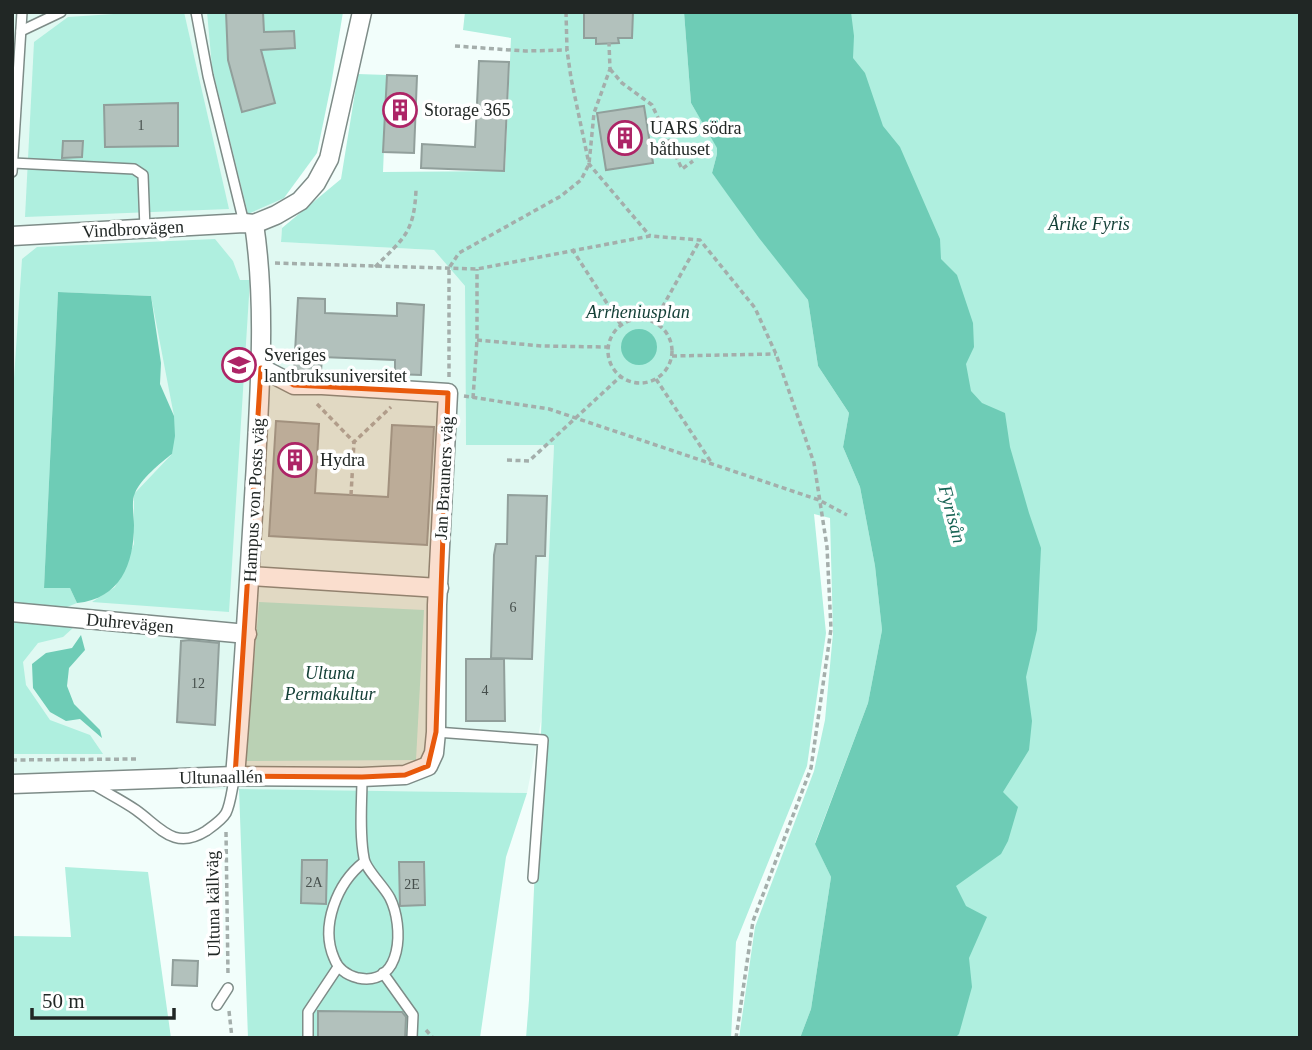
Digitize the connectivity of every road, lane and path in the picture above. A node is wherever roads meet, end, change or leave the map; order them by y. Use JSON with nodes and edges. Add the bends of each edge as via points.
{"nodes":[{"id":1,"x":22,"y":12,"type":"edge"},
{"id":2,"x":61,"y":12,"type":"edge"},
{"id":3,"x":196,"y":12,"type":"edge"},
{"id":4,"x":362,"y":12,"type":"edge"},
{"id":5,"x":566,"y":12,"type":"edge"},
{"id":6,"x":21,"y":31,"type":"junction"},
{"id":7,"x":609,"y":43,"type":"dead end"},
{"id":8,"x":455,"y":46,"type":"dead end"},
{"id":9,"x":567,"y":50,"type":"junction"},
{"id":10,"x":610,"y":69,"type":"junction"},
{"id":11,"x":693,"y":161,"type":"dead end"},
{"id":12,"x":13,"y":163,"type":"edge"},
{"id":13,"x":589,"y":164,"type":"junction"},
{"id":14,"x":12,"y":172,"type":"edge"},
{"id":15,"x":416,"y":190,"type":"dead end"},
{"id":16,"x":249,"y":224,"type":"junction"},
{"id":17,"x":145,"y":229,"type":"junction"},
{"id":18,"x":12,"y":236,"type":"edge"},
{"id":19,"x":650,"y":236,"type":"junction"},
{"id":20,"x":701,"y":240,"type":"junction"},
{"id":21,"x":572,"y":249,"type":"junction"},
{"id":22,"x":259,"y":260,"type":"junction"},
{"id":23,"x":374,"y":267,"type":"junction"},
{"id":24,"x":449,"y":268,"type":"junction"},
{"id":25,"x":477,"y":269,"type":"junction"},
{"id":26,"x":654,"y":322,"type":"junction"},
{"id":27,"x":621,"y":325,"type":"junction"},
{"id":28,"x":477,"y":340,"type":"junction"},
{"id":29,"x":608,"y":347,"type":"junction"},
{"id":30,"x":776,"y":354,"type":"junction"},
{"id":31,"x":672,"y":356,"type":"junction"},
{"id":32,"x":261,"y":368,"type":"junction"},
{"id":33,"x":621,"y":376,"type":"junction"},
{"id":34,"x":656,"y":379,"type":"junction"},
{"id":35,"x":294,"y":385,"type":"junction"},
{"id":36,"x":407,"y":392,"type":"junction"},
{"id":37,"x":448,"y":393,"type":"junction"},
{"id":38,"x":474,"y":398,"type":"junction"},
{"id":39,"x":575,"y":418,"type":"junction"},
{"id":40,"x":355,"y":442,"type":"junction"},
{"id":41,"x":507,"y":460,"type":"dead end"},
{"id":42,"x":713,"y":464,"type":"junction"},
{"id":43,"x":351,"y":495,"type":"dead end"},
{"id":44,"x":819,"y":500,"type":"junction"},
{"id":45,"x":847,"y":515,"type":"dead end"},
{"id":46,"x":250,"y":576,"type":"junction"},
{"id":47,"x":439,"y":588,"type":"junction"},
{"id":48,"x":12,"y":612,"type":"edge"},
{"id":49,"x":247,"y":634,"type":"junction"},
{"id":50,"x":436,"y":732,"type":"junction"},
{"id":51,"x":12,"y":760,"type":"edge"},
{"id":52,"x":144,"y":760,"type":"dead end"},
{"id":53,"x":428,"y":766,"type":"joint"},
{"id":54,"x":235,"y":776,"type":"junction"},
{"id":55,"x":362,"y":777,"type":"junction"},
{"id":56,"x":86,"y":781,"type":"junction"},
{"id":57,"x":12,"y":784,"type":"edge"},
{"id":58,"x":226,"y":813,"type":"junction"},
{"id":59,"x":364,"y":862,"type":"junction"},
{"id":60,"x":533,"y":878,"type":"dead end"},
{"id":61,"x":338,"y":967,"type":"junction"},
{"id":62,"x":383,"y":973,"type":"junction"},
{"id":63,"x":228,"y":988,"type":"junction"},
{"id":64,"x":217,"y":1005,"type":"dead end"},
{"id":65,"x":232,"y":1038,"type":"edge"},
{"id":66,"x":308,"y":1038,"type":"edge"},
{"id":67,"x":412,"y":1038,"type":"edge"},
{"id":68,"x":736,"y":1038,"type":"edge"}],
"edges":[{"from":1,"to":6,"type":"lane"},
{"from":2,"to":6,"type":"lane"},
{"from":3,"to":16,"type":"lane","name":"Hampus von Posts väg","via":[[208,76]]},
{"from":4,"to":16,"type":"street","via":[[329,159],[300,201]]},
{"from":5,"to":9,"type":"path"},
{"from":6,"to":12,"type":"lane"},
{"from":7,"to":10,"type":"path"},
{"from":8,"to":9,"type":"path"},
{"from":9,"to":13,"type":"path"},
{"from":10,"to":11,"type":"path","via":[[652,105],[682,169]]},
{"from":10,"to":13,"type":"path","via":[[594,113]]},
{"from":12,"to":14,"type":"lane"},
{"from":12,"to":17,"type":"lane","via":[[134,169],[143,175]]},
{"from":13,"to":19,"type":"path"},
{"from":13,"to":24,"type":"path","via":[[581,180],[561,196],[459,253]]},
{"from":15,"to":23,"type":"path","via":[[409,231]]},
{"from":16,"to":17,"type":"street","name":"Vindbrovägen"},
{"from":16,"to":22,"type":"street","name":"Hampus von Posts väg"},
{"from":17,"to":18,"type":"street","name":"Vindbrovägen"},
{"from":19,"to":20,"type":"path"},
{"from":19,"to":21,"type":"path"},
{"from":20,"to":26,"type":"path"},
{"from":20,"to":30,"type":"path","via":[[755,308]]},
{"from":21,"to":25,"type":"path"},
{"from":21,"to":27,"type":"path"},
{"from":22,"to":23,"type":"path"},
{"from":22,"to":32,"type":"street","name":"Hampus von Posts väg"},
{"from":23,"to":24,"type":"path"},
{"from":24,"to":25,"type":"path"},
{"from":24,"to":37,"type":"path"},
{"from":25,"to":28,"type":"path"},
{"from":26,"to":27,"type":"path","via":[[640,319]]},
{"from":26,"to":31,"type":"path","via":[[669,338]]},
{"from":27,"to":29,"type":"path"},
{"from":28,"to":29,"type":"path"},
{"from":28,"to":38,"type":"path"},
{"from":29,"to":33,"type":"path","via":[[613,368]]},
{"from":30,"to":31,"type":"path"},
{"from":30,"to":44,"type":"path","via":[[814,463]]},
{"from":31,"to":34,"type":"path"},
{"from":32,"to":35,"type":"street","name":"Jan Brauners väg"},
{"from":32,"to":46,"type":"street","name":"Hampus von Posts väg"},
{"from":33,"to":34,"type":"path","via":[[634,382]]},
{"from":33,"to":39,"type":"path"},
{"from":34,"to":42,"type":"path"},
{"from":35,"to":36,"type":"street","name":"Jan Brauners väg"},
{"from":35,"to":40,"type":"path"},
{"from":36,"to":37,"type":"street","name":"Jan Brauners väg"},
{"from":36,"to":40,"type":"path"},
{"from":37,"to":38,"type":"path"},
{"from":37,"to":47,"type":"street","name":"Jan Brauners väg"},
{"from":38,"to":39,"type":"path","via":[[549,409]]},
{"from":39,"to":41,"type":"path","via":[[529,461]]},
{"from":39,"to":42,"type":"path"},
{"from":40,"to":43,"type":"path"},
{"from":42,"to":44,"type":"path"},
{"from":44,"to":45,"type":"path"},
{"from":44,"to":68,"type":"path","via":[[827,548],[831,629],[811,768],[753,921]]},
{"from":46,"to":47,"type":"street"},
{"from":46,"to":49,"type":"street","name":"Hampus von Posts väg"},
{"from":47,"to":50,"type":"street","name":"Jan Brauners väg"},
{"from":48,"to":49,"type":"street","name":"Duhrevägen"},
{"from":49,"to":54,"type":"street","name":"Hampus von Posts väg"},
{"from":50,"to":53,"type":"street","name":"Jan Brauners väg"},
{"from":50,"to":60,"type":"lane","via":[[543,740]]},
{"from":51,"to":52,"type":"path"},
{"from":53,"to":55,"type":"street","name":"Ultunaallén","via":[[405,775]]},
{"from":54,"to":55,"type":"street","name":"Ultunaallén"},
{"from":54,"to":56,"type":"street","name":"Ultunaallén"},
{"from":54,"to":58,"type":"lane"},
{"from":55,"to":59,"type":"lane"},
{"from":56,"to":57,"type":"street","name":"Ultunaallén"},
{"from":56,"to":58,"type":"lane","via":[[174,838],[194,838]]},
{"from":58,"to":63,"type":"path","name":"Ultuna källväg"},
{"from":59,"to":61,"type":"lane","via":[[333,907],[329,947]]},
{"from":59,"to":62,"type":"lane","via":[[390,898],[398,925],[395,958]]},
{"from":61,"to":62,"type":"lane","via":[[364,979]]},
{"from":61,"to":66,"type":"lane","via":[[308,1012]]},
{"from":62,"to":67,"type":"lane","via":[[413,1015]]},
{"from":63,"to":64,"type":"lane"},
{"from":63,"to":65,"type":"path","name":"Ultuna källväg"}]}
